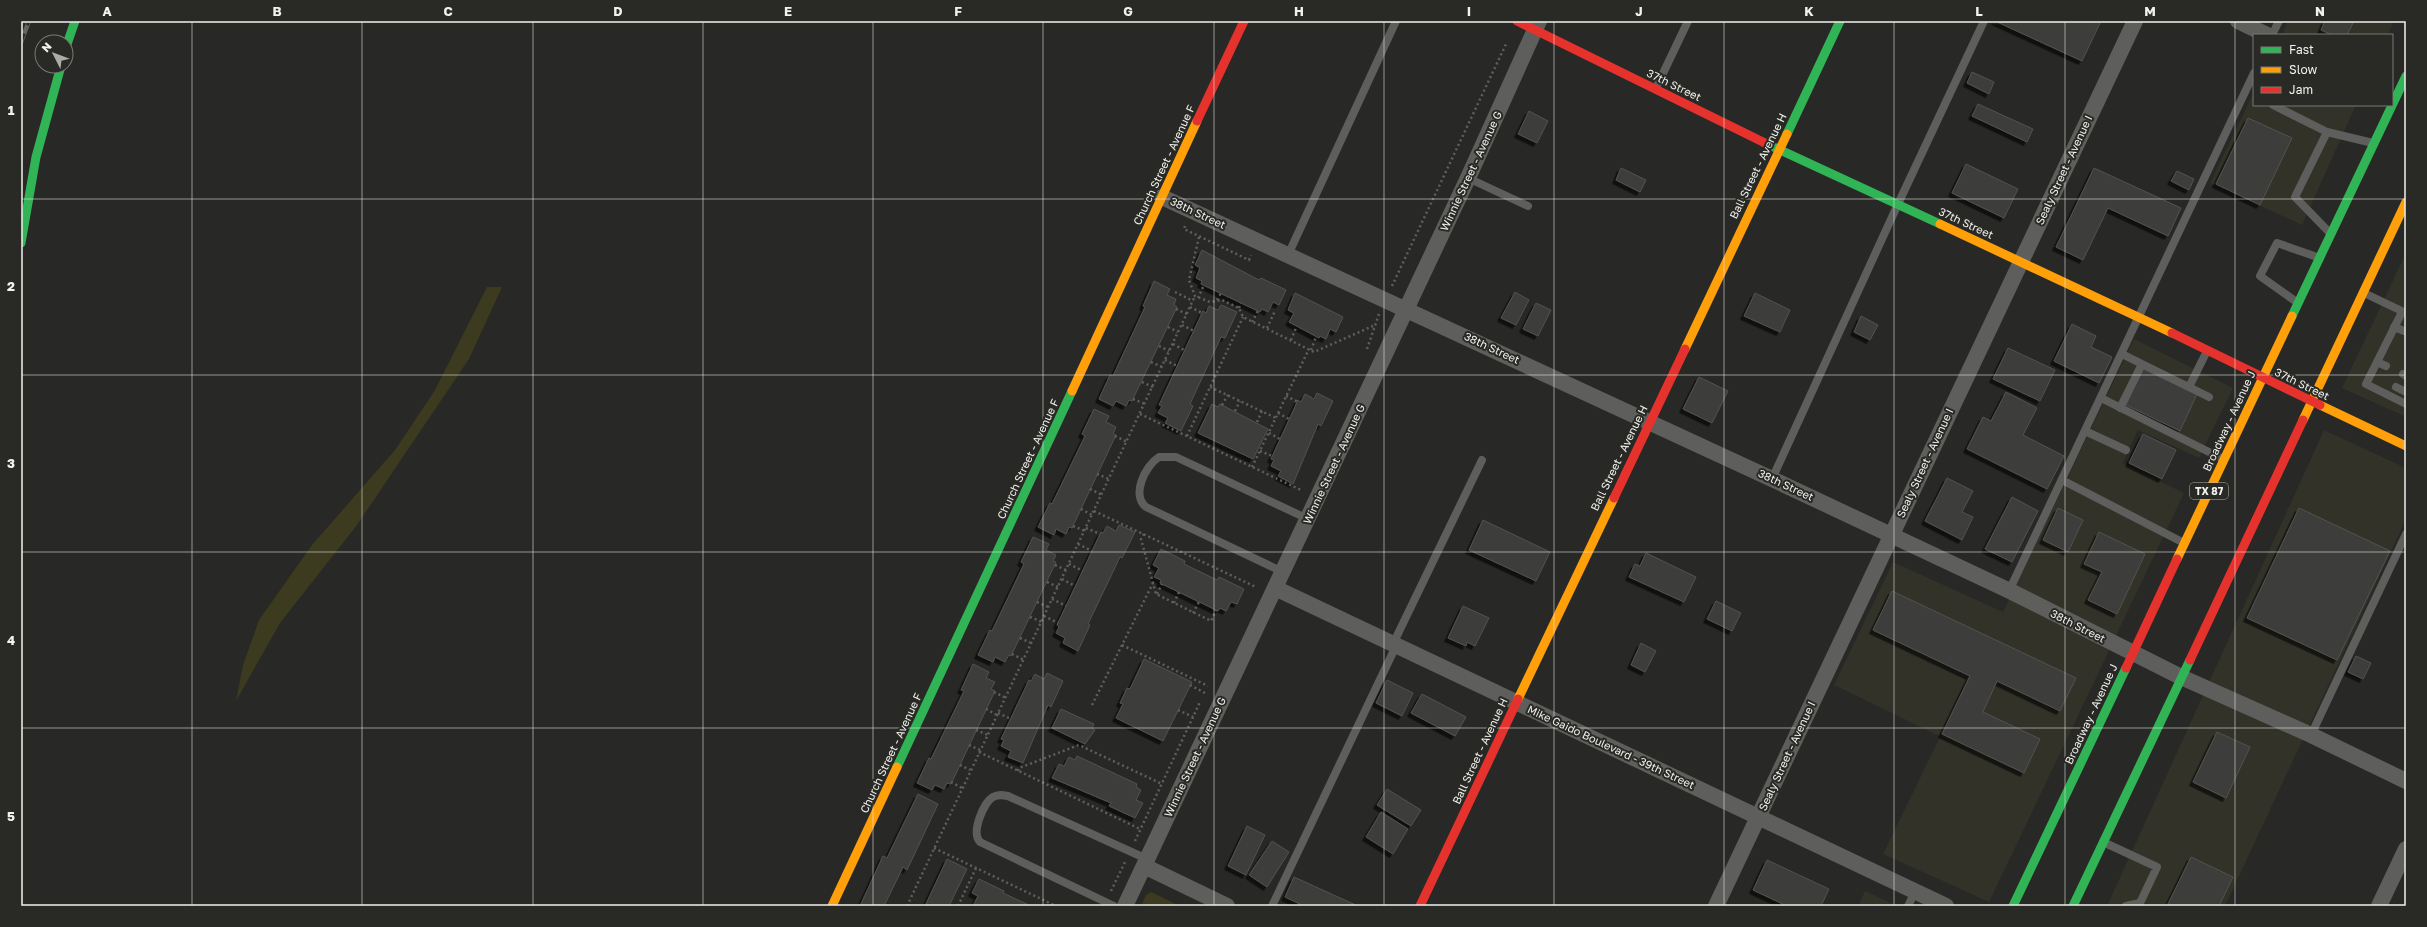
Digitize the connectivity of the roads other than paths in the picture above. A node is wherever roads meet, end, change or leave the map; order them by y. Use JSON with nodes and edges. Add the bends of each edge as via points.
{"nodes":[{"id":1,"x":75,"y":21,"type":"edge"},
{"id":2,"x":1244,"y":21,"type":"edge"},
{"id":3,"x":1396,"y":21,"type":"edge"},
{"id":4,"x":1517,"y":21,"type":"edge"},
{"id":5,"x":1688,"y":21,"type":"edge"},
{"id":6,"x":1840,"y":21,"type":"edge"},
{"id":7,"x":1984,"y":21,"type":"edge"},
{"id":8,"x":2135,"y":21,"type":"edge"},
{"id":9,"x":2238,"y":21,"type":"edge"},
{"id":10,"x":2279,"y":21,"type":"edge"},
{"id":11,"x":1537,"y":25,"type":"edge"},
{"id":12,"x":70,"y":34,"type":"edge"},
{"id":13,"x":2265,"y":34,"type":"edge"},
{"id":14,"x":2272,"y":34,"type":"edge"},
{"id":15,"x":59,"y":74,"type":"edge"},
{"id":16,"x":2253,"y":75,"type":"edge"},
{"id":17,"x":2406,"y":76,"type":"edge"},
{"id":18,"x":1655,"y":89,"type":"junction"},
{"id":19,"x":2246,"y":91,"type":"junction"},
{"id":20,"x":2253,"y":94,"type":"edge"},
{"id":21,"x":2398,"y":97,"type":"edge"},
{"id":22,"x":2275,"y":106,"type":"edge"},
{"id":23,"x":2327,"y":132,"type":"junction"},
{"id":24,"x":2374,"y":143,"type":"junction"},
{"id":25,"x":1780,"y":150,"type":"junction"},
{"id":26,"x":1468,"y":178,"type":"junction"},
{"id":27,"x":1162,"y":197,"type":"junction"},
{"id":28,"x":2406,"y":202,"type":"edge"},
{"id":29,"x":1898,"y":204,"type":"junction"},
{"id":30,"x":1528,"y":206,"type":"dead end"},
{"id":31,"x":2331,"y":234,"type":"junction"},
{"id":32,"x":21,"y":243,"type":"edge"},
{"id":33,"x":1288,"y":255,"type":"junction"},
{"id":34,"x":2320,"y":258,"type":"junction"},
{"id":35,"x":2020,"y":262,"type":"junction"},
{"id":36,"x":2363,"y":293,"type":"junction"},
{"id":37,"x":2298,"y":304,"type":"junction"},
{"id":38,"x":1406,"y":309,"type":"junction"},
{"id":39,"x":2404,"y":313,"type":"edge"},
{"id":40,"x":2139,"y":318,"type":"junction"},
{"id":41,"x":2394,"y":327,"type":"junction"},
{"id":42,"x":2404,"y":331,"type":"dead end"},
{"id":43,"x":2386,"y":345,"type":"junction"},
{"id":44,"x":2394,"y":349,"type":"dead end"},
{"id":45,"x":2207,"y":350,"type":"junction"},
{"id":46,"x":2122,"y":354,"type":"junction"},
{"id":47,"x":2377,"y":362,"type":"junction"},
{"id":48,"x":2142,"y":364,"type":"junction"},
{"id":49,"x":2386,"y":366,"type":"dead end"},
{"id":50,"x":2371,"y":375,"type":"junction"},
{"id":51,"x":2263,"y":378,"type":"junction"},
{"id":52,"x":2379,"y":379,"type":"dead end"},
{"id":53,"x":2189,"y":387,"type":"junction"},
{"id":54,"x":2396,"y":387,"type":"dead end"},
{"id":55,"x":2406,"y":392,"type":"edge"},
{"id":56,"x":2209,"y":397,"type":"dead end"},
{"id":57,"x":2101,"y":398,"type":"junction"},
{"id":58,"x":2311,"y":402,"type":"junction"},
{"id":59,"x":2406,"y":404,"type":"edge"},
{"id":60,"x":2120,"y":408,"type":"junction"},
{"id":61,"x":1650,"y":421,"type":"junction"},
{"id":62,"x":2085,"y":431,"type":"junction"},
{"id":63,"x":2406,"y":446,"type":"edge"},
{"id":64,"x":2126,"y":450,"type":"dead end"},
{"id":65,"x":1482,"y":460,"type":"dead end"},
{"id":66,"x":2224,"y":460,"type":"junction"},
{"id":67,"x":1772,"y":479,"type":"junction"},
{"id":68,"x":2062,"y":480,"type":"junction"},
{"id":69,"x":1308,"y":520,"type":"junction"},
{"id":70,"x":2406,"y":534,"type":"edge"},
{"id":71,"x":1892,"y":535,"type":"junction"},
{"id":72,"x":2185,"y":543,"type":"junction"},
{"id":73,"x":1283,"y":572,"type":"junction"},
{"id":74,"x":1275,"y":588,"type":"junction"},
{"id":75,"x":2009,"y":591,"type":"junction"},
{"id":76,"x":1394,"y":645,"type":"junction"},
{"id":77,"x":2132,"y":654,"type":"junction"},
{"id":78,"x":2181,"y":677,"type":"junction"},
{"id":79,"x":1516,"y":702,"type":"junction"},
{"id":80,"x":2311,"y":735,"type":"junction"},
{"id":81,"x":2406,"y":781,"type":"edge"},
{"id":82,"x":1758,"y":817,"type":"junction"},
{"id":83,"x":2103,"y":842,"type":"junction"},
{"id":84,"x":2406,"y":849,"type":"edge"},
{"id":85,"x":1145,"y":863,"type":"junction"},
{"id":86,"x":1915,"y":892,"type":"junction"},
{"id":87,"x":2141,"y":905,"type":"edge"},
{"id":88,"x":832,"y":906,"type":"edge"},
{"id":89,"x":1114,"y":906,"type":"edge"},
{"id":90,"x":1125,"y":906,"type":"edge"},
{"id":91,"x":1227,"y":906,"type":"edge"},
{"id":92,"x":1272,"y":906,"type":"edge"},
{"id":93,"x":1420,"y":906,"type":"edge"},
{"id":94,"x":1716,"y":906,"type":"edge"},
{"id":95,"x":1908,"y":906,"type":"edge"},
{"id":96,"x":1946,"y":906,"type":"edge"},
{"id":97,"x":2012,"y":906,"type":"edge"},
{"id":98,"x":2073,"y":906,"type":"edge"},
{"id":99,"x":2126,"y":906,"type":"edge"},
{"id":100,"x":2379,"y":906,"type":"edge"}],
"edges":[{"from":1,"to":12,"type":"main road"},
{"from":2,"to":27,"type":"main road","name":"Church Street - Avenue F"},
{"from":3,"to":33,"type":"lane"},
{"from":4,"to":11,"type":"main road","name":"37th Street"},
{"from":5,"to":18,"type":"lane"},
{"from":6,"to":25,"type":"main road","name":"Ball Street - Avenue H"},
{"from":7,"to":29,"type":"lane"},
{"from":8,"to":35,"type":"street","name":"Sealy Street - Avenue I"},
{"from":9,"to":13,"type":"street"},
{"from":10,"to":14,"type":"lane"},
{"from":11,"to":18,"type":"main road","name":"37th Street"},
{"from":11,"to":26,"type":"street","name":"Winnie Street - Avenue G"},
{"from":15,"to":32,"type":"main road","via":[[36,157]]},
{"from":16,"to":19,"type":"lane"},
{"from":17,"to":21,"type":"main road","name":"Broadway - Avenue J","number":"TX 87"},
{"from":18,"to":25,"type":"main road","name":"37th Street"},
{"from":19,"to":20,"type":"lane"},
{"from":19,"to":40,"type":"lane"},
{"from":21,"to":24,"type":"main road","name":"Broadway - Avenue J","number":"TX 87"},
{"from":22,"to":23,"type":"lane"},
{"from":23,"to":24,"type":"lane"},
{"from":23,"to":31,"type":"lane","via":[[2295,196]]},
{"from":24,"to":31,"type":"main road","name":"Broadway - Avenue J","number":"TX 87"},
{"from":25,"to":29,"type":"main road","name":"37th Street"},
{"from":25,"to":61,"type":"main road","name":"Ball Street - Avenue H"},
{"from":26,"to":30,"type":"lane"},
{"from":26,"to":38,"type":"street","name":"Winnie Street - Avenue G"},
{"from":27,"to":33,"type":"street","name":"38th Street"},
{"from":27,"to":88,"type":"main road","name":"Church Street - Avenue F"},
{"from":28,"to":36,"type":"main road"},
{"from":29,"to":35,"type":"main road","name":"37th Street"},
{"from":29,"to":67,"type":"lane"},
{"from":31,"to":34,"type":"main road","name":"Broadway - Avenue J","number":"TX 87"},
{"from":33,"to":38,"type":"street","name":"38th Street"},
{"from":34,"to":37,"type":"main road","name":"Broadway - Avenue J","number":"TX 87"},
{"from":34,"to":37,"type":"lane","via":[[2277,243],[2260,276]]},
{"from":35,"to":40,"type":"main road","name":"37th Street"},
{"from":35,"to":71,"type":"street","name":"Sealy Street - Avenue I"},
{"from":36,"to":39,"type":"lane"},
{"from":36,"to":58,"type":"main road"},
{"from":37,"to":51,"type":"main road","name":"Broadway - Avenue J","number":"TX 87"},
{"from":38,"to":61,"type":"street","name":"38th Street"},
{"from":38,"to":69,"type":"street","name":"Winnie Street - Avenue G"},
{"from":39,"to":41,"type":"lane"},
{"from":40,"to":45,"type":"main road","name":"37th Street"},
{"from":40,"to":46,"type":"lane"},
{"from":41,"to":42,"type":"lane"},
{"from":41,"to":43,"type":"lane"},
{"from":43,"to":44,"type":"lane"},
{"from":43,"to":47,"type":"lane"},
{"from":45,"to":51,"type":"main road","name":"37th Street"},
{"from":45,"to":53,"type":"lane"},
{"from":46,"to":48,"type":"lane"},
{"from":46,"to":57,"type":"lane"},
{"from":47,"to":49,"type":"lane"},
{"from":47,"to":50,"type":"lane"},
{"from":48,"to":53,"type":"lane"},
{"from":48,"to":60,"type":"lane"},
{"from":50,"to":52,"type":"lane"},
{"from":50,"to":59,"type":"lane","via":[[2366,384]]},
{"from":51,"to":58,"type":"main road","name":"37th Street"},
{"from":51,"to":66,"type":"main road","name":"Broadway - Avenue J","number":"TX 87"},
{"from":53,"to":56,"type":"lane"},
{"from":54,"to":55,"type":"lane"},
{"from":57,"to":60,"type":"lane"},
{"from":57,"to":62,"type":"lane"},
{"from":58,"to":63,"type":"main road","name":"37th Street"},
{"from":58,"to":78,"type":"main road"},
{"from":60,"to":66,"type":"lane"},
{"from":61,"to":67,"type":"street","name":"38th Street"},
{"from":61,"to":79,"type":"main road","name":"Ball Street - Avenue H"},
{"from":62,"to":64,"type":"lane"},
{"from":62,"to":68,"type":"lane"},
{"from":65,"to":76,"type":"lane"},
{"from":66,"to":72,"type":"main road","name":"Broadway - Avenue J","number":"TX 87"},
{"from":67,"to":71,"type":"street","name":"38th Street"},
{"from":68,"to":72,"type":"lane"},
{"from":68,"to":75,"type":"lane"},
{"from":69,"to":73,"type":"street","name":"Winnie Street - Avenue G"},
{"from":69,"to":73,"type":"lane","via":[[1176,457],[1159,457],[1149,467],[1138,491],[1142,504]]},
{"from":70,"to":80,"type":"lane"},
{"from":71,"to":75,"type":"street","name":"38th Street"},
{"from":71,"to":82,"type":"street","name":"Sealy Street - Avenue I"},
{"from":72,"to":77,"type":"main road","name":"Broadway - Avenue J","number":"TX 87"},
{"from":73,"to":74,"type":"street","name":"Winnie Street - Avenue G"},
{"from":74,"to":76,"type":"street","name":"Mike Gaido Boulevard - 39th Street"},
{"from":74,"to":85,"type":"street","name":"Winnie Street - Avenue G"},
{"from":75,"to":77,"type":"street","name":"38th Street"},
{"from":76,"to":79,"type":"street","name":"Mike Gaido Boulevard - 39th Street"},
{"from":76,"to":92,"type":"lane"},
{"from":77,"to":78,"type":"street","name":"38th Street"},
{"from":77,"to":97,"type":"main road","name":"Broadway - Avenue J","number":"TX 87"},
{"from":78,"to":80,"type":"street","name":"38th Street"},
{"from":78,"to":83,"type":"main road"},
{"from":79,"to":82,"type":"street","name":"Mike Gaido Boulevard - 39th Street"},
{"from":79,"to":93,"type":"main road","name":"Ball Street - Avenue H"},
{"from":80,"to":81,"type":"street","name":"38th Street"},
{"from":82,"to":86,"type":"street","name":"Mike Gaido Boulevard - 39th Street"},
{"from":82,"to":94,"type":"street","name":"Sealy Street - Avenue I"},
{"from":83,"to":87,"type":"lane","via":[[2157,867]]},
{"from":83,"to":98,"type":"main road"},
{"from":84,"to":100,"type":"street"},
{"from":85,"to":89,"type":"lane","via":[[1130,852],[1008,796],[998,795],[986,803],[975,829],[976,838],[980,842]]},
{"from":85,"to":90,"type":"street","name":"Winnie Street - Avenue G"},
{"from":85,"to":91,"type":"street"},
{"from":86,"to":95,"type":"lane"},
{"from":86,"to":96,"type":"street","name":"Mike Gaido Boulevard - 39th Street"},
{"from":87,"to":99,"type":"lane"}]}
